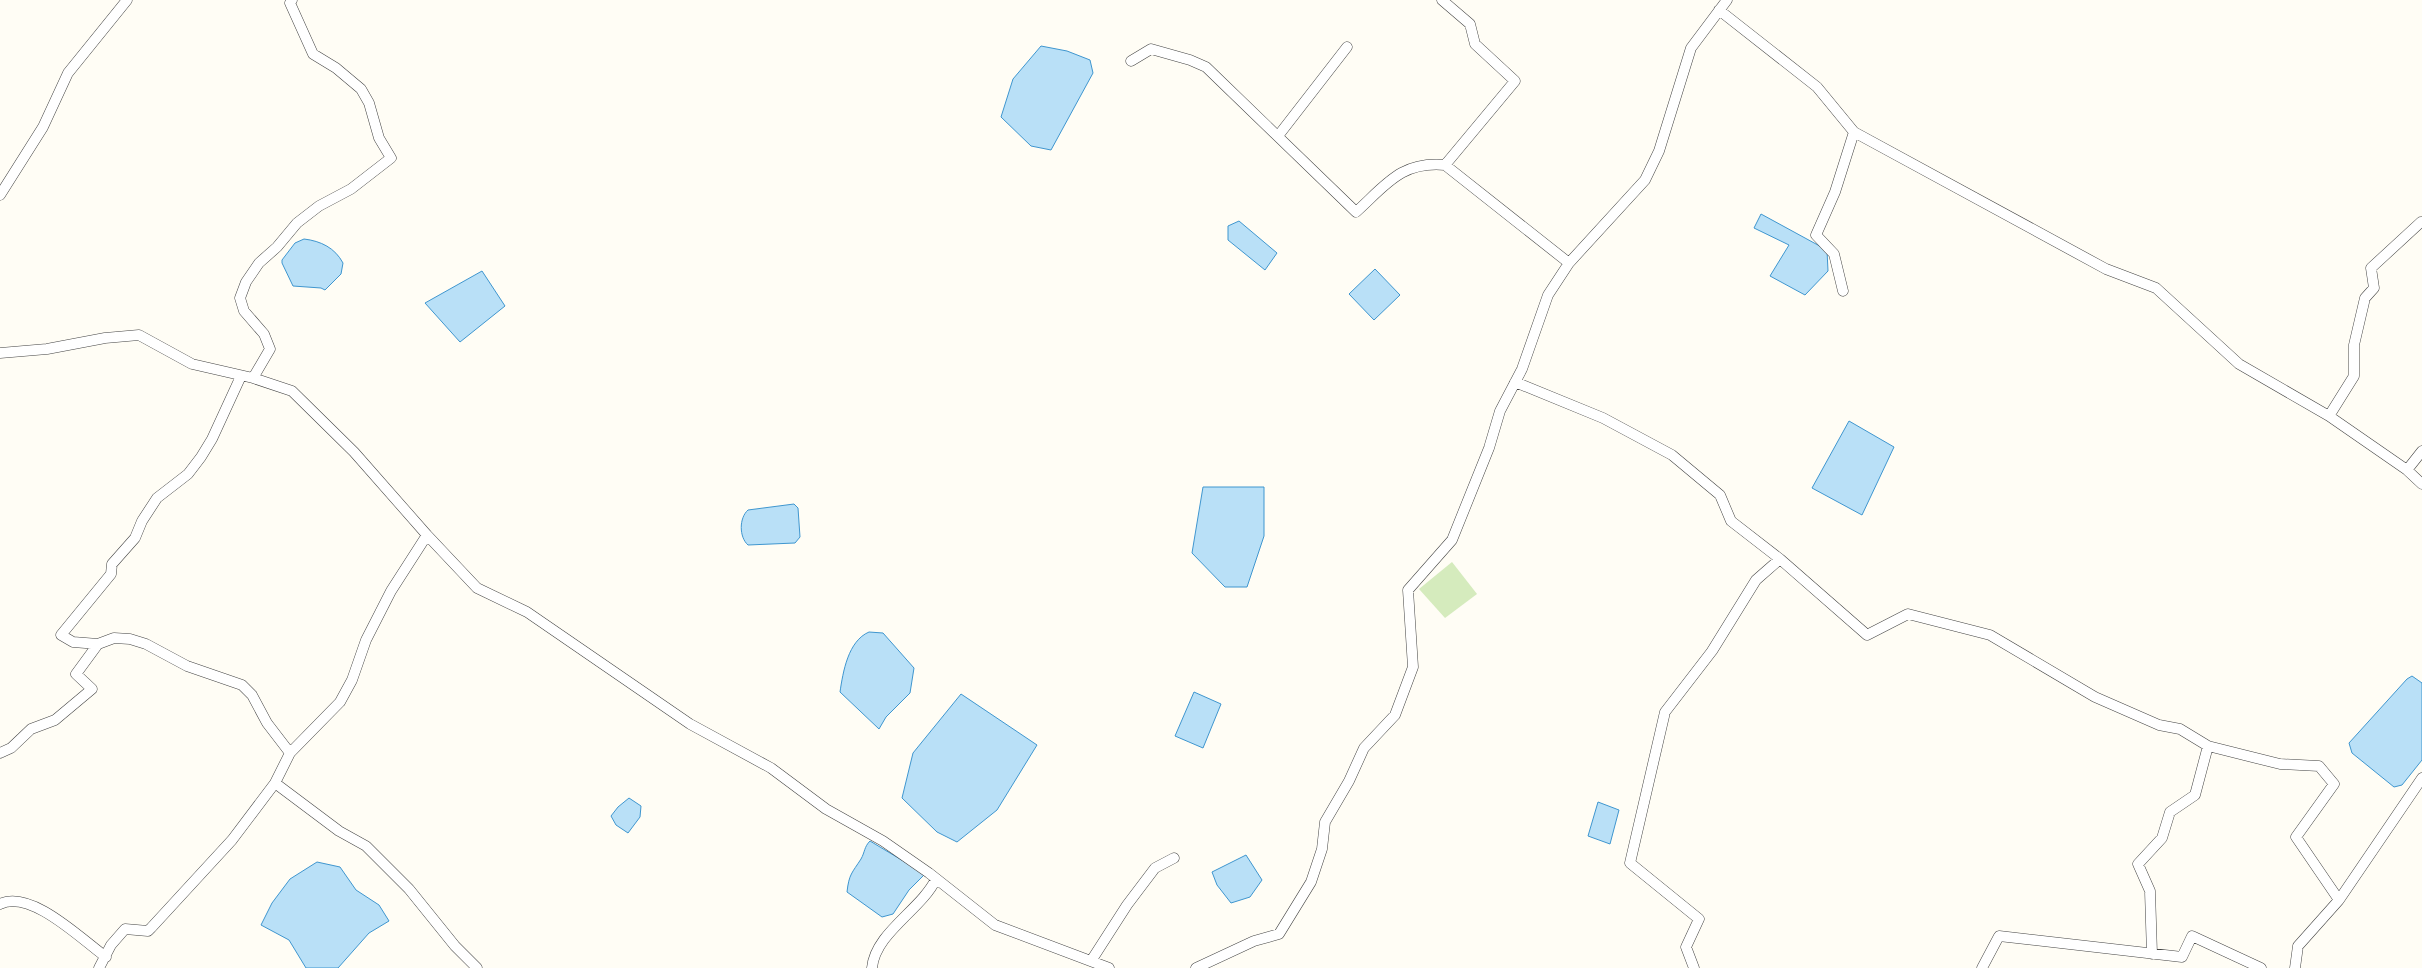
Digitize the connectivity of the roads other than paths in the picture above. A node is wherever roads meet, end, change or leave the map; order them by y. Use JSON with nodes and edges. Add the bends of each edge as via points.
{"nodes":[{"id":1,"x":127,"y":0,"type":"edge"},
{"id":2,"x":292,"y":0,"type":"edge"},
{"id":3,"x":1442,"y":0,"type":"edge"},
{"id":4,"x":1726,"y":0,"type":"edge"},
{"id":5,"x":1719,"y":10,"type":"junction"},
{"id":6,"x":1347,"y":47,"type":"dead end"},
{"id":7,"x":1132,"y":61,"type":"dead end"},
{"id":8,"x":1854,"y":132,"type":"junction"},
{"id":9,"x":1278,"y":136,"type":"junction"},
{"id":10,"x":1445,"y":165,"type":"junction"},
{"id":11,"x":0,"y":196,"type":"edge"},
{"id":12,"x":2421,"y":222,"type":"edge"},
{"id":13,"x":1569,"y":263,"type":"junction"},
{"id":14,"x":1843,"y":291,"type":"dead end"},
{"id":15,"x":0,"y":353,"type":"edge"},
{"id":16,"x":241,"y":376,"type":"junction"},
{"id":17,"x":253,"y":378,"type":"junction"},
{"id":18,"x":1515,"y":382,"type":"junction"},
{"id":19,"x":2330,"y":416,"type":"junction"},
{"id":20,"x":2422,"y":451,"type":"edge"},
{"id":21,"x":2407,"y":470,"type":"junction"},
{"id":22,"x":2422,"y":484,"type":"edge"},
{"id":23,"x":427,"y":535,"type":"junction"},
{"id":24,"x":1780,"y":559,"type":"junction"},
{"id":25,"x":98,"y":644,"type":"junction"},
{"id":26,"x":2208,"y":746,"type":"junction"},
{"id":27,"x":0,"y":753,"type":"edge"},
{"id":28,"x":290,"y":753,"type":"junction"},
{"id":29,"x":2422,"y":778,"type":"edge"},
{"id":30,"x":275,"y":783,"type":"junction"},
{"id":31,"x":1174,"y":858,"type":"dead end"},
{"id":32,"x":936,"y":879,"type":"junction"},
{"id":33,"x":2339,"y":900,"type":"junction"},
{"id":34,"x":0,"y":904,"type":"edge"},
{"id":35,"x":2152,"y":954,"type":"junction"},
{"id":36,"x":106,"y":957,"type":"junction"},
{"id":37,"x":1091,"y":962,"type":"junction"},
{"id":38,"x":99,"y":968,"type":"edge"},
{"id":39,"x":477,"y":968,"type":"edge"},
{"id":40,"x":872,"y":968,"type":"edge"},
{"id":41,"x":1109,"y":968,"type":"edge"},
{"id":42,"x":1196,"y":968,"type":"edge"},
{"id":43,"x":1694,"y":968,"type":"edge"},
{"id":44,"x":1982,"y":968,"type":"edge"},
{"id":45,"x":2261,"y":968,"type":"edge"},
{"id":46,"x":2295,"y":968,"type":"edge"}],
"edges":[{"from":1,"to":11,"type":"street","via":[[68,73],[43,127]]},
{"from":2,"to":17,"type":"street","via":[[290,3],[313,54],[361,89],[369,103],[379,138],[391,158],[351,189],[319,206],[297,223],[259,263],[246,282],[240,298],[244,311],[264,334],[270,349]]},
{"from":3,"to":10,"type":"street","via":[[1470,24],[1475,44],[1515,81]]},
{"from":4,"to":5,"type":"street"},
{"from":5,"to":8,"type":"street","via":[[1817,87]]},
{"from":5,"to":13,"type":"street","via":[[1691,48],[1659,151],[1645,180]]},
{"from":6,"to":9,"type":"street"},
{"from":7,"to":9,"type":"street","via":[[1151,49],[1206,67]]},
{"from":8,"to":14,"type":"street","via":[[1835,192],[1816,235],[1834,254]]},
{"from":8,"to":19,"type":"street","via":[[2106,269],[2156,288],[2239,364]]},
{"from":9,"to":10,"type":"street","via":[[1356,212],[1403,170],[1428,164]]},
{"from":10,"to":13,"type":"street"},
{"from":12,"to":19,"type":"street","via":[[2371,268],[2374,288],[2362,307],[2354,345],[2354,376]]},
{"from":13,"to":18,"type":"street","via":[[1548,295]]},
{"from":15,"to":16,"type":"street","via":[[139,335],[192,364]]},
{"from":16,"to":17,"type":"street"},
{"from":16,"to":25,"type":"street","via":[[212,439],[188,474],[157,498],[142,520],[135,538],[112,564],[111,574],[61,635],[73,642]]},
{"from":17,"to":23,"type":"street","via":[[292,391],[354,452]]},
{"from":18,"to":24,"type":"street","via":[[1603,418],[1672,455],[1720,495],[1731,521]]},
{"from":18,"to":42,"type":"street","via":[[1500,411],[1489,448],[1452,540],[1408,590],[1413,667],[1395,715],[1364,748],[1325,822],[1322,849],[1311,882],[1279,934],[1254,941]]},
{"from":19,"to":21,"type":"street"},
{"from":20,"to":21,"type":"street"},
{"from":21,"to":22,"type":"street"},
{"from":23,"to":28,"type":"street","via":[[390,591],[340,702]]},
{"from":23,"to":32,"type":"street","via":[[477,588],[527,612],[644,694],[690,724],[771,768],[826,809],[883,841]]},
{"from":24,"to":26,"type":"street","via":[[1867,635],[1908,614],[1990,635],[2095,697],[2159,725],[2180,729]]},
{"from":24,"to":43,"type":"street","via":[[1756,580],[1712,651],[1665,712],[1630,863],[1698,919],[1686,947]]},
{"from":25,"to":27,"type":"street","via":[[76,674],[92,689],[55,720],[31,729],[11,748]]},
{"from":25,"to":28,"type":"street","via":[[114,638],[130,639],[187,666],[242,685]]},
{"from":26,"to":33,"type":"street","via":[[2280,764],[2319,766],[2334,784],[2296,837]]},
{"from":26,"to":35,"type":"street","via":[[2196,794],[2170,812],[2162,838],[2138,864],[2150,891]]},
{"from":28,"to":30,"type":"street"},
{"from":29,"to":33,"type":"street"},
{"from":30,"to":36,"type":"street","via":[[232,840],[161,920],[148,931],[125,928]]},
{"from":30,"to":39,"type":"street","via":[[339,831],[366,846],[409,889]]},
{"from":31,"to":37,"type":"street","via":[[1155,868]]},
{"from":32,"to":37,"type":"street","via":[[995,924]]},
{"from":32,"to":40,"type":"street","via":[[882,940]]},
{"from":33,"to":46,"type":"street","via":[[2298,946]]},
{"from":34,"to":36,"type":"street","via":[[11,901],[36,905]]},
{"from":35,"to":44,"type":"street","via":[[1999,936]]},
{"from":35,"to":45,"type":"street","via":[[2182,958],[2192,936]]},
{"from":36,"to":38,"type":"street"},
{"from":37,"to":41,"type":"street"}]}
